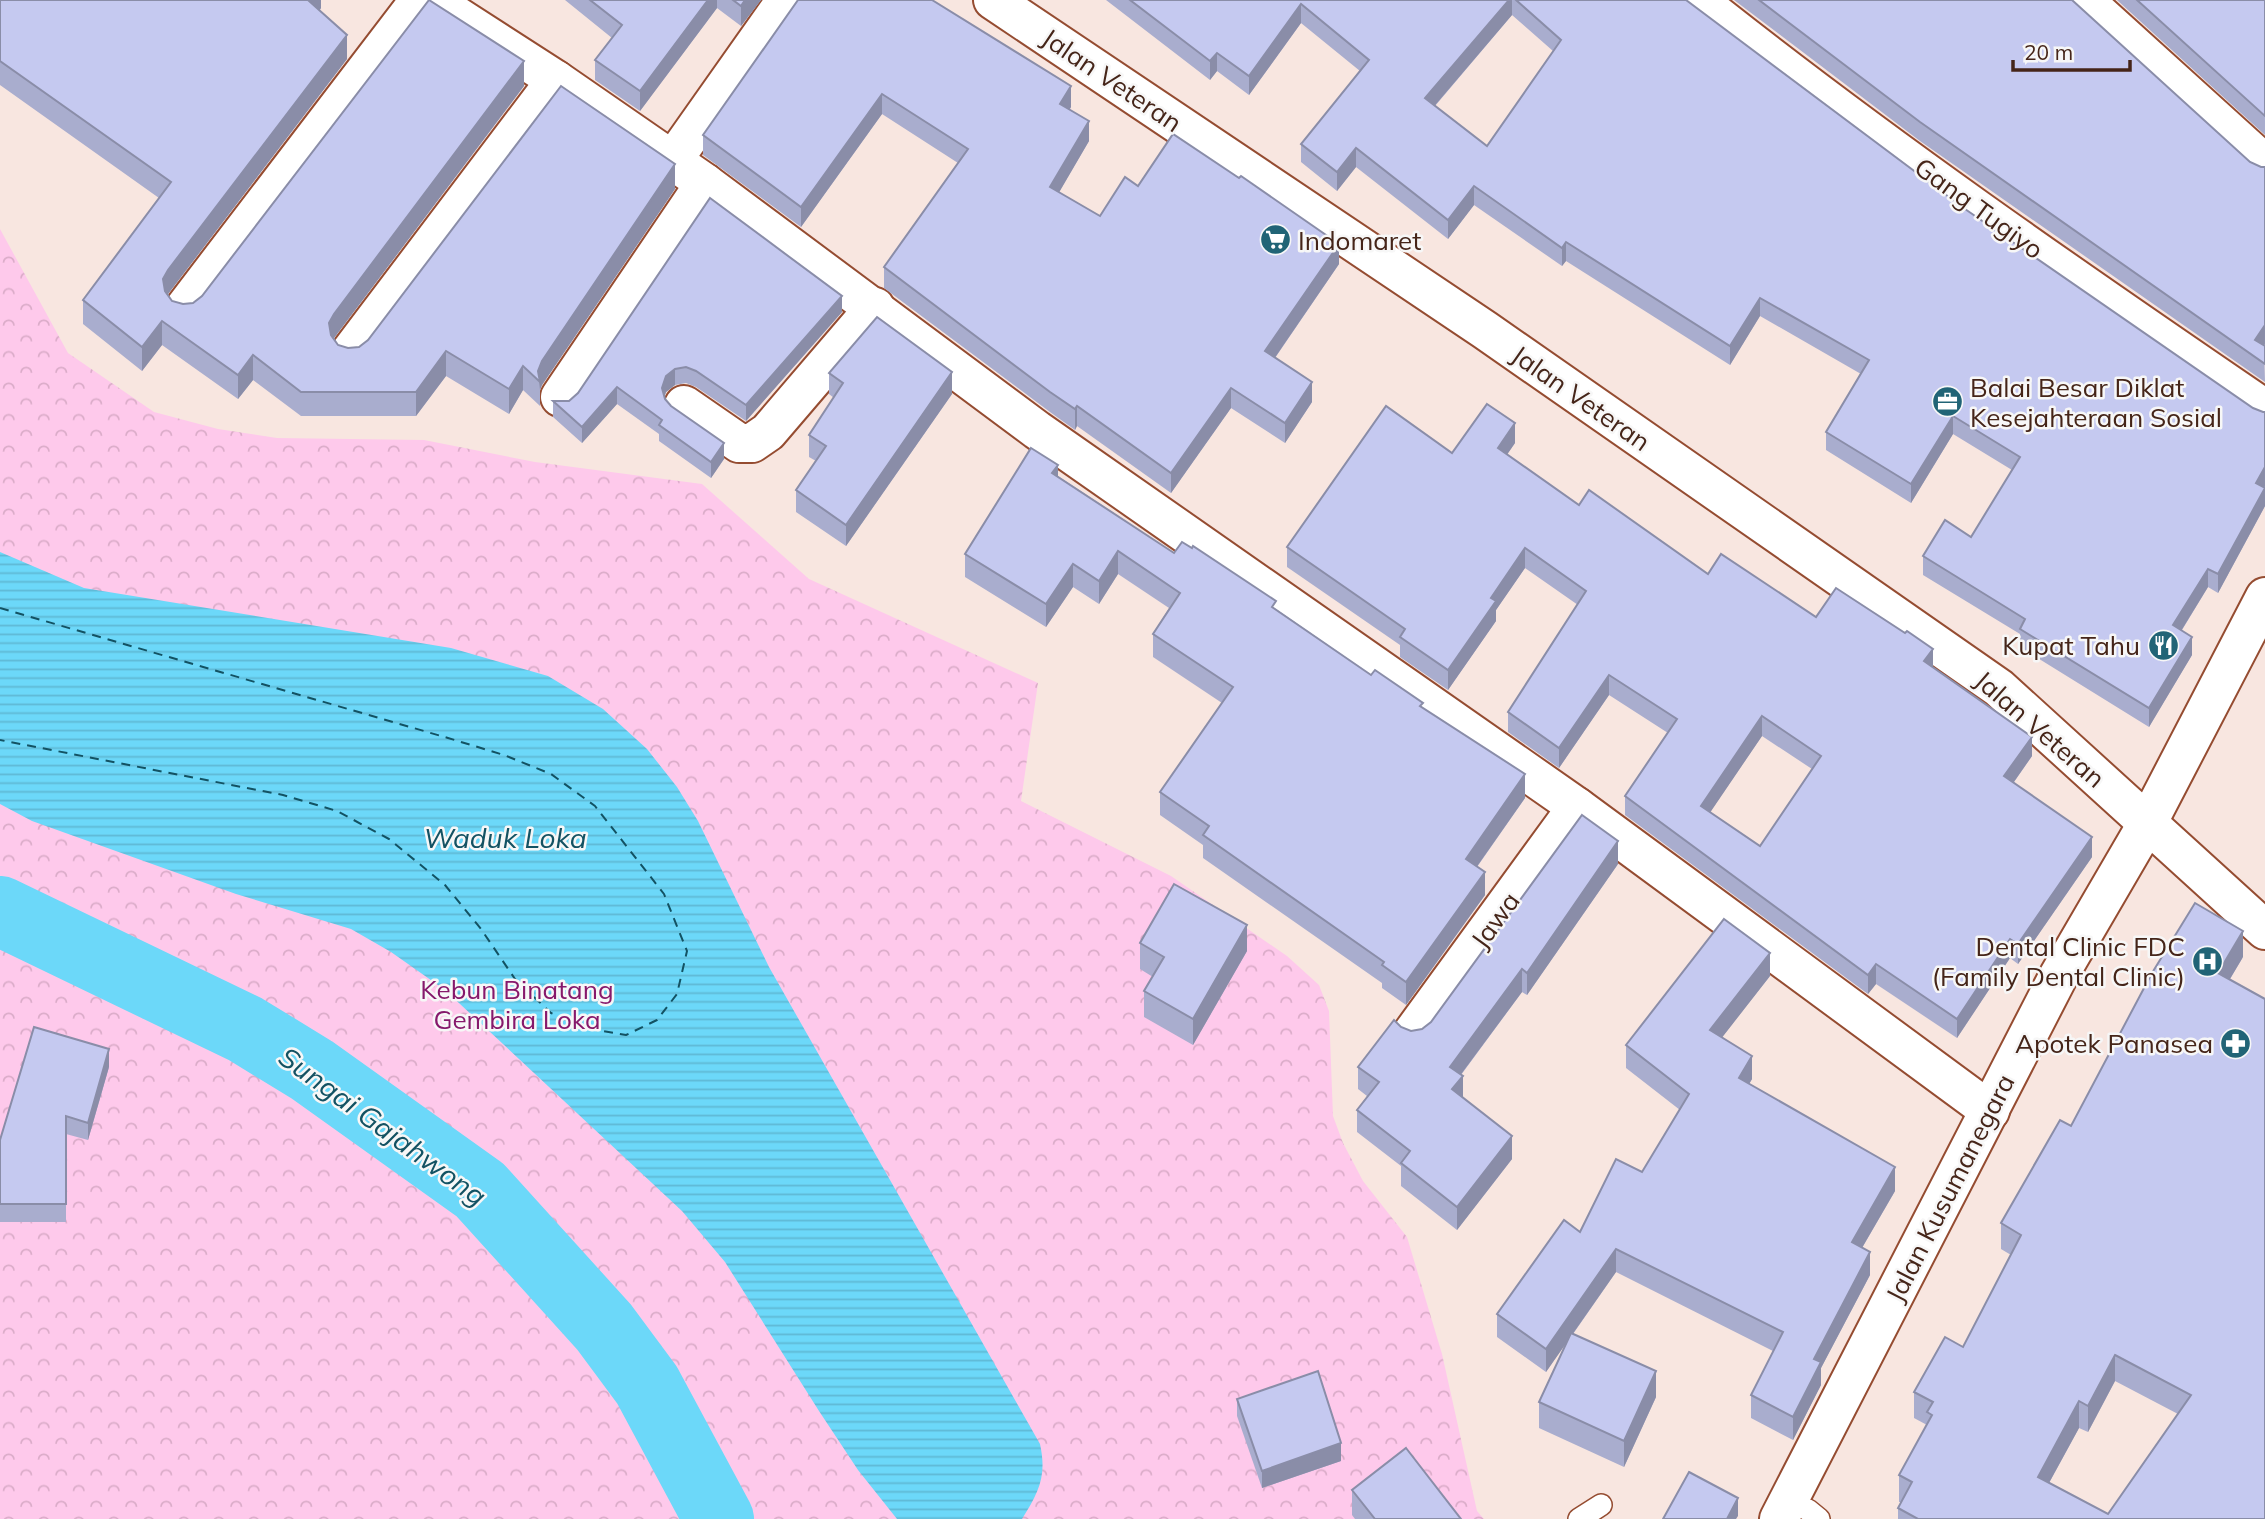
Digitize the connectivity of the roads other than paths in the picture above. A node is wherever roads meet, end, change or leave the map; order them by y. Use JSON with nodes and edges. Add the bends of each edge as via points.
{"nodes":[{"id":1,"x":786,"y":0,"type":"edge"},
{"id":2,"x":993,"y":0,"type":"edge"},
{"id":3,"x":1699,"y":0,"type":"edge"},
{"id":4,"x":2084,"y":0,"type":"edge"},
{"id":5,"x":556,"y":80,"type":"junction"},
{"id":6,"x":673,"y":160,"type":"junction"},
{"id":7,"x":2265,"y":164,"type":"edge"},
{"id":8,"x":705,"y":183,"type":"junction"},
{"id":9,"x":185,"y":307,"type":"edge"},
{"id":10,"x":875,"y":307,"type":"junction"},
{"id":11,"x":351,"y":351,"type":"edge"},
{"id":12,"x":561,"y":397,"type":"dead end"},
{"id":13,"x":684,"y":405,"type":"dead end"},
{"id":14,"x":2265,"y":409,"type":"edge"},
{"id":15,"x":2265,"y":597,"type":"edge"},
{"id":16,"x":1577,"y":807,"type":"junction"},
{"id":17,"x":2147,"y":824,"type":"junction"},
{"id":18,"x":2265,"y":930,"type":"edge"},
{"id":19,"x":1413,"y":1032,"type":"edge"},
{"id":20,"x":1990,"y":1111,"type":"junction"},
{"id":21,"x":1601,"y":1505,"type":"dead end"},
{"id":22,"x":1802,"y":1517,"type":"edge"},
{"id":23,"x":1579,"y":1519,"type":"edge"}],
"edges":[{"from":1,"to":6,"type":"street"},
{"from":2,"to":17,"type":"street","name":"Jalan Veteran","via":[[1485,330],[1999,688]]},
{"from":3,"to":14,"type":"street","name":"Gang Tugiyo","via":[[1758,48],[2094,291]]},
{"from":4,"to":7,"type":"street"},
{"from":5,"to":6,"type":"street"},
{"from":5,"to":9,"type":"street","via":[[432,1],[422,1]]},
{"from":5,"to":11,"type":"street"},
{"from":6,"to":8,"type":"street"},
{"from":8,"to":10,"type":"street"},
{"from":8,"to":12,"type":"street"},
{"from":10,"to":13,"type":"street","via":[[768,432],[752,443],[739,443]]},
{"from":10,"to":16,"type":"street","via":[[1037,430]]},
{"from":15,"to":17,"type":"street","name":"Jalan Kusumanegara"},
{"from":16,"to":19,"type":"street","name":"Jawa"},
{"from":16,"to":20,"type":"street"},
{"from":17,"to":18,"type":"street","name":"Jalan Veteran"},
{"from":17,"to":20,"type":"street","name":"Jalan Kusumanegara","via":[[2059,975]]},
{"from":17,"to":22,"type":"street","name":"Jalan Kusumanegara","via":[[2077,985]]},
{"from":20,"to":22,"type":"street","name":"Jalan Kusumanegara"},
{"from":21,"to":23,"type":"lane"}]}
